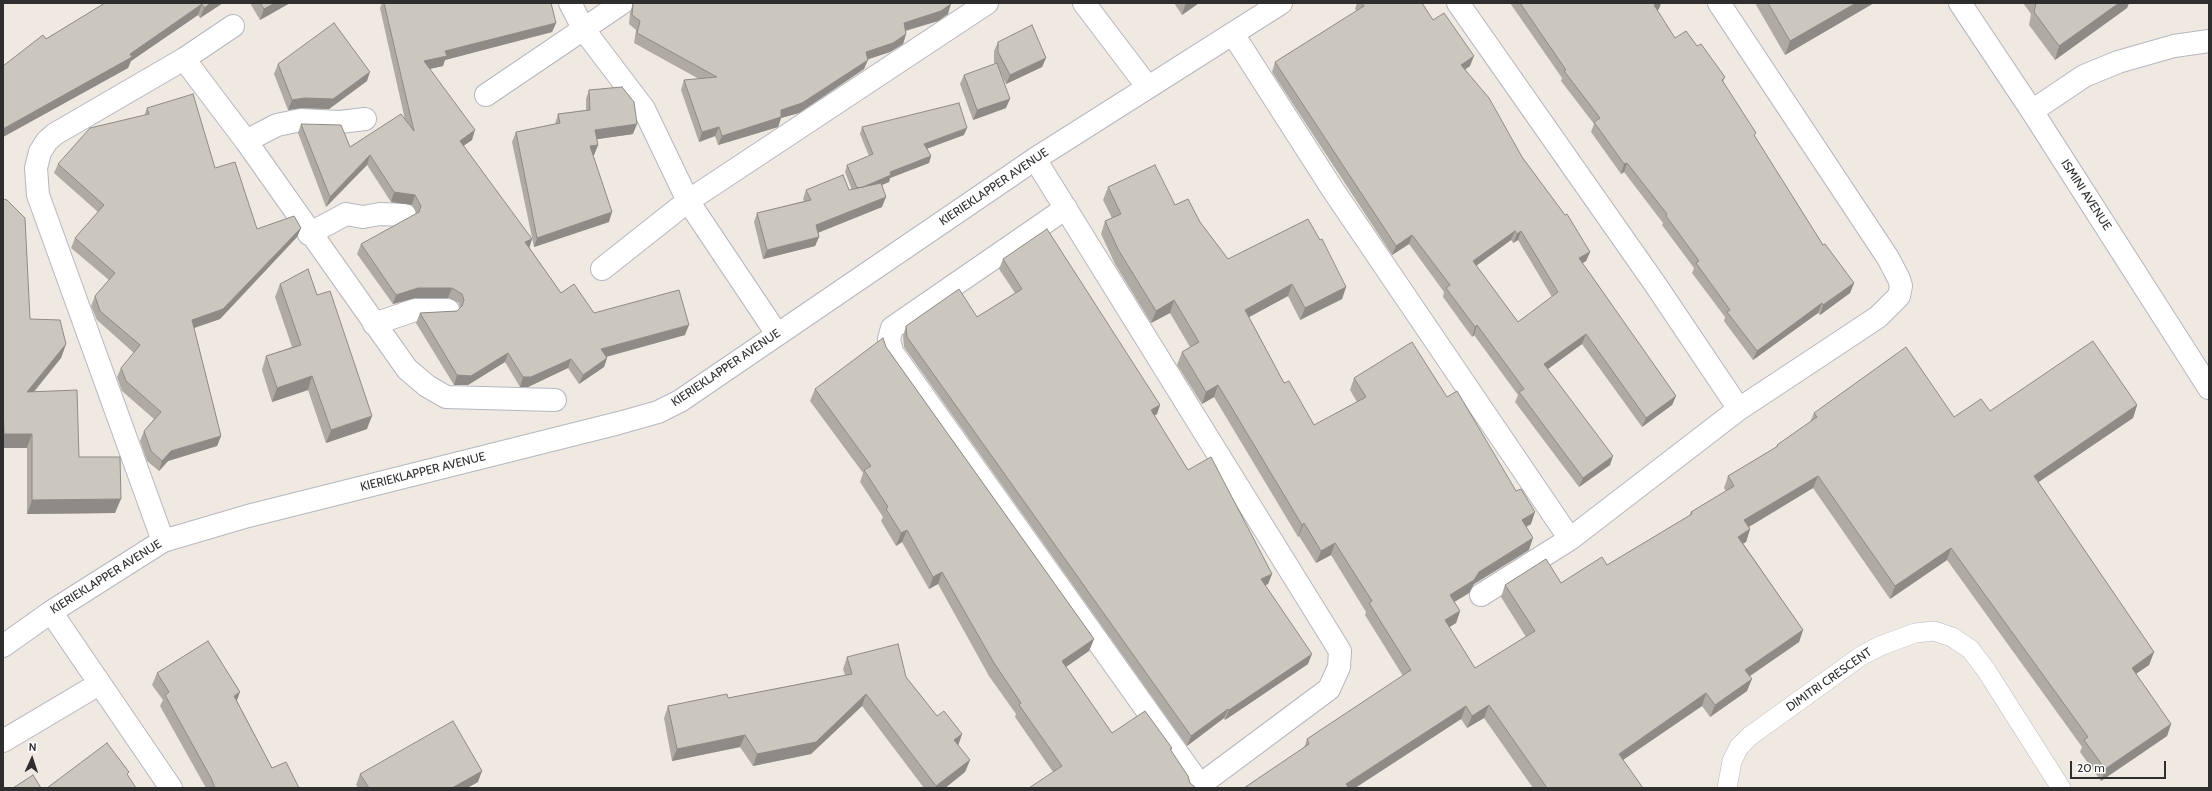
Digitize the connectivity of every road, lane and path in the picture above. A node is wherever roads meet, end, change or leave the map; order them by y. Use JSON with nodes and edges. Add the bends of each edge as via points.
{"nodes":[{"id":1,"x":570,"y":3,"type":"edge"},
{"id":2,"x":622,"y":3,"type":"edge"},
{"id":3,"x":987,"y":3,"type":"edge"},
{"id":4,"x":1084,"y":3,"type":"edge"},
{"id":5,"x":1281,"y":3,"type":"edge"},
{"id":6,"x":1458,"y":3,"type":"edge"},
{"id":7,"x":1719,"y":3,"type":"edge"},
{"id":8,"x":1960,"y":3,"type":"edge"},
{"id":9,"x":233,"y":26,"type":"dead end"},
{"id":10,"x":584,"y":30,"type":"junction"},
{"id":11,"x":1233,"y":34,"type":"junction"},
{"id":12,"x":2209,"y":41,"type":"edge"},
{"id":13,"x":184,"y":59,"type":"junction"},
{"id":14,"x":1147,"y":86,"type":"junction"},
{"id":15,"x":486,"y":95,"type":"dead end"},
{"id":16,"x":2032,"y":111,"type":"junction"},
{"id":17,"x":365,"y":119,"type":"dead end"},
{"id":18,"x":246,"y":141,"type":"junction"},
{"id":19,"x":1035,"y":159,"type":"junction"},
{"id":20,"x":688,"y":201,"type":"junction"},
{"id":21,"x":1066,"y":208,"type":"junction"},
{"id":22,"x":405,"y":215,"type":"dead end"},
{"id":23,"x":309,"y":234,"type":"junction"},
{"id":24,"x":602,"y":269,"type":"dead end"},
{"id":25,"x":448,"y":310,"type":"edge"},
{"id":26,"x":374,"y":324,"type":"junction"},
{"id":27,"x":777,"y":334,"type":"junction"},
{"id":28,"x":2209,"y":388,"type":"edge"},
{"id":29,"x":555,"y":400,"type":"dead end"},
{"id":30,"x":1739,"y":409,"type":"junction"},
{"id":31,"x":1570,"y":539,"type":"junction"},
{"id":32,"x":163,"y":541,"type":"junction"},
{"id":33,"x":1481,"y":595,"type":"dead end"},
{"id":34,"x":51,"y":612,"type":"junction"},
{"id":35,"x":3,"y":646,"type":"edge"},
{"id":36,"x":99,"y":684,"type":"junction"},
{"id":37,"x":3,"y":741,"type":"edge"},
{"id":38,"x":1198,"y":786,"type":"edge"},
{"id":39,"x":171,"y":788,"type":"edge"},
{"id":40,"x":1727,"y":788,"type":"edge"},
{"id":41,"x":2061,"y":788,"type":"edge"}],
"edges":[{"from":1,"to":10,"type":"street"},
{"from":2,"to":10,"type":"street"},
{"from":3,"to":20,"type":"street"},
{"from":4,"to":14,"type":"street"},
{"from":5,"to":11,"type":"street","name":"KIERIEKLAPPER AVENUE"},
{"from":6,"to":30,"type":"street","via":[[1651,277]]},
{"from":7,"to":30,"type":"street","via":[[1888,258],[1901,286],[1899,296],[1878,317]]},
{"from":8,"to":16,"type":"street","name":"ISMINI AVENUE"},
{"from":9,"to":13,"type":"street"},
{"from":10,"to":15,"type":"street"},
{"from":10,"to":20,"type":"street","via":[[644,109]]},
{"from":11,"to":14,"type":"street","name":"KIERIEKLAPPER AVENUE"},
{"from":11,"to":31,"type":"street","via":[[1337,197]]},
{"from":12,"to":16,"type":"street","via":[[2174,46],[2118,62],[2084,76]]},
{"from":13,"to":18,"type":"street"},
{"from":13,"to":32,"type":"street","via":[[55,134],[40,152],[36,168],[38,195]]},
{"from":14,"to":19,"type":"street","name":"KIERIEKLAPPER AVENUE"},
{"from":16,"to":28,"type":"street","name":"ISMINI AVENUE"},
{"from":17,"to":18,"type":"street","via":[[340,122],[301,120],[277,125]]},
{"from":18,"to":23,"type":"street"},
{"from":19,"to":21,"type":"street"},
{"from":19,"to":27,"type":"street","name":"KIERIEKLAPPER AVENUE"},
{"from":20,"to":24,"type":"street"},
{"from":20,"to":27,"type":"street"},
{"from":21,"to":38,"type":"street","via":[[1340,651],[1339,667],[1329,689]]},
{"from":21,"to":38,"type":"street","via":[[892,328],[889,339],[892,352]]},
{"from":22,"to":23,"type":"street","via":[[380,214],[363,217],[346,214]]},
{"from":23,"to":26,"type":"street"},
{"from":25,"to":26,"type":"street","via":[[415,310]]},
{"from":26,"to":29,"type":"street","via":[[407,369],[427,386],[446,397]]},
{"from":27,"to":32,"type":"street","name":"KIERIEKLAPPER AVENUE","via":[[680,401],[658,412],[619,424],[248,516]]},
{"from":30,"to":31,"type":"street"},
{"from":31,"to":33,"type":"street"},
{"from":32,"to":34,"type":"street","name":"KIERIEKLAPPER AVENUE"},
{"from":34,"to":35,"type":"street","name":"KIERIEKLAPPER AVENUE"},
{"from":34,"to":36,"type":"street"},
{"from":36,"to":37,"type":"street"},
{"from":36,"to":39,"type":"street"},
{"from":40,"to":41,"type":"lane","name":"DIMITRI CRESCENT","via":[[1732,761],[1739,747],[1750,736],[1861,656],[1915,633],[1934,631],[1952,637],[1970,649]]}]}
